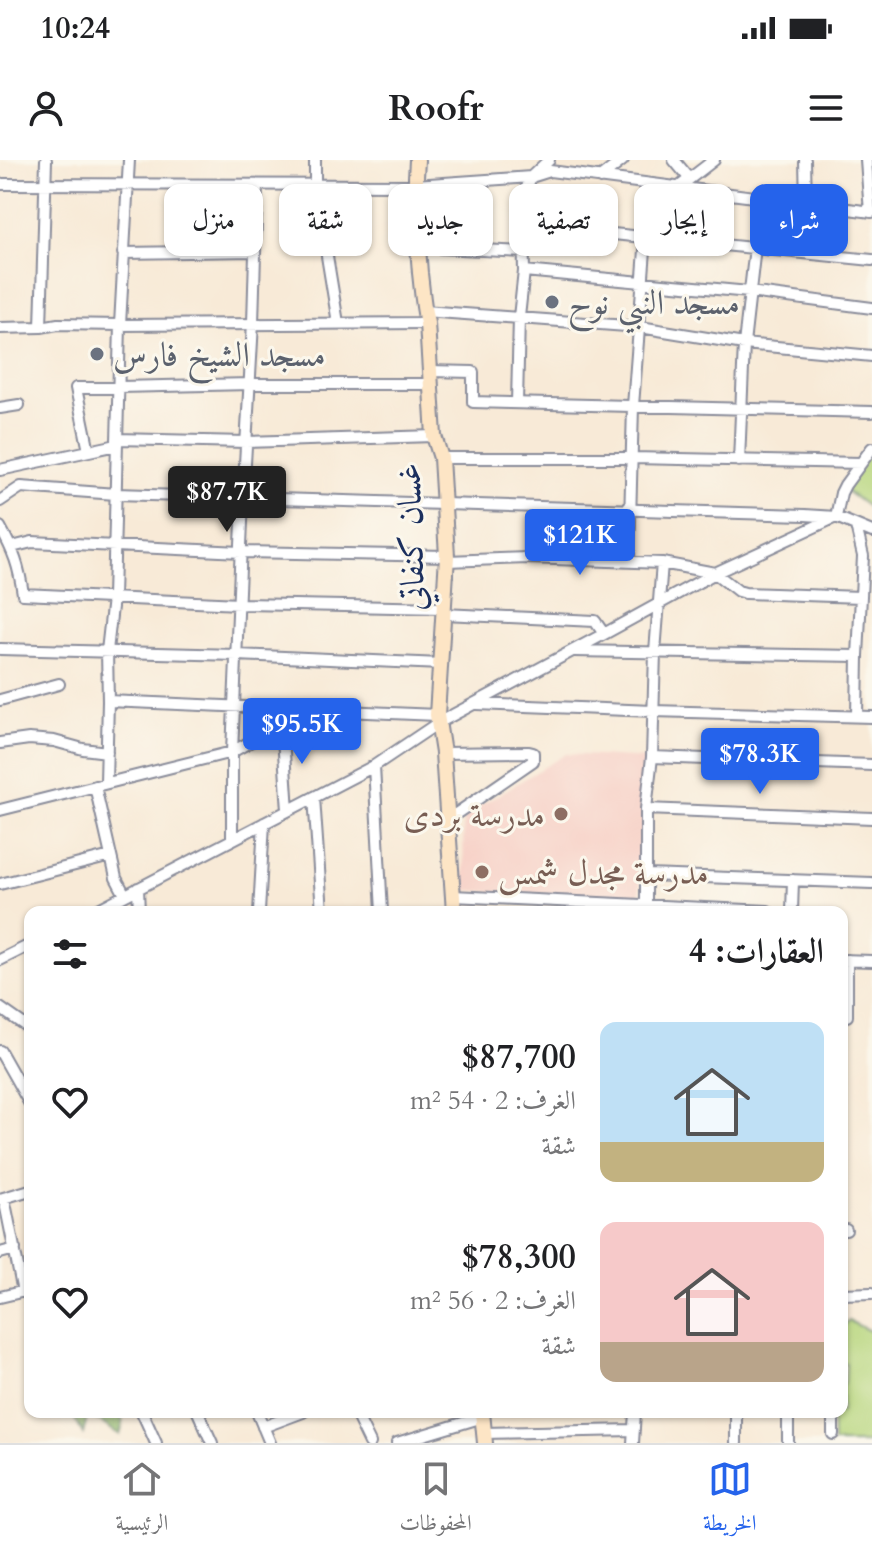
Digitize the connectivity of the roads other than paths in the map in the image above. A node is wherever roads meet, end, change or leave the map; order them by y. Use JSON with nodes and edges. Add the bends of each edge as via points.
{"nodes":[{"id":1,"x":46,"y":160,"type":"edge"},
{"id":2,"x":129,"y":160,"type":"edge"},
{"id":3,"x":315,"y":160,"type":"edge"},
{"id":4,"x":417,"y":160,"type":"edge"},
{"id":5,"x":549,"y":160,"type":"edge"},
{"id":6,"x":623,"y":160,"type":"edge"},
{"id":7,"x":674,"y":160,"type":"edge"},
{"id":8,"x":714,"y":160,"type":"edge"},
{"id":9,"x":805,"y":160,"type":"edge"},
{"id":10,"x":866,"y":160,"type":"edge"},
{"id":11,"x":531,"y":177,"type":"junction"},
{"id":12,"x":600,"y":178,"type":"junction"},
{"id":13,"x":689,"y":178,"type":"junction"},
{"id":14,"x":315,"y":183,"type":"junction"},
{"id":15,"x":0,"y":184,"type":"edge"},
{"id":16,"x":45,"y":184,"type":"junction"},
{"id":17,"x":128,"y":184,"type":"junction"},
{"id":18,"x":164,"y":184,"type":"edge"},
{"id":19,"x":388,"y":184,"type":"edge"},
{"id":20,"x":415,"y":184,"type":"edge"},
{"id":21,"x":430,"y":184,"type":"edge"},
{"id":22,"x":528,"y":184,"type":"edge"},
{"id":23,"x":645,"y":184,"type":"edge"},
{"id":24,"x":682,"y":184,"type":"edge"},
{"id":25,"x":806,"y":184,"type":"edge"},
{"id":26,"x":263,"y":185,"type":"edge"},
{"id":27,"x":848,"y":209,"type":"edge"},
{"id":28,"x":871,"y":212,"type":"edge"},
{"id":29,"x":164,"y":252,"type":"edge"},
{"id":30,"x":123,"y":253,"type":"junction"},
{"id":31,"x":255,"y":256,"type":"edge"},
{"id":32,"x":419,"y":256,"type":"edge"},
{"id":33,"x":523,"y":256,"type":"edge"},
{"id":34,"x":645,"y":256,"type":"edge"},
{"id":35,"x":754,"y":256,"type":"edge"},
{"id":36,"x":836,"y":256,"type":"edge"},
{"id":37,"x":872,"y":260,"type":"edge"},
{"id":38,"x":524,"y":271,"type":"junction"},
{"id":39,"x":643,"y":282,"type":"junction"},
{"id":40,"x":749,"y":292,"type":"junction"},
{"id":41,"x":872,"y":308,"type":"edge"},
{"id":42,"x":426,"y":317,"type":"junction"},
{"id":43,"x":519,"y":317,"type":"junction"},
{"id":44,"x":253,"y":323,"type":"junction"},
{"id":45,"x":338,"y":323,"type":"junction"},
{"id":46,"x":120,"y":325,"type":"junction"},
{"id":47,"x":41,"y":327,"type":"junction"},
{"id":48,"x":640,"y":327,"type":"junction"},
{"id":49,"x":0,"y":328,"type":"edge"},
{"id":50,"x":744,"y":344,"type":"junction"},
{"id":51,"x":872,"y":356,"type":"edge"},
{"id":52,"x":429,"y":378,"type":"junction"},
{"id":53,"x":250,"y":384,"type":"junction"},
{"id":54,"x":118,"y":387,"type":"junction"},
{"id":55,"x":517,"y":403,"type":"junction"},
{"id":56,"x":19,"y":405,"type":"dead end"},
{"id":57,"x":633,"y":406,"type":"junction"},
{"id":58,"x":0,"y":408,"type":"edge"},
{"id":59,"x":740,"y":409,"type":"junction"},
{"id":60,"x":872,"y":412,"type":"edge"},
{"id":61,"x":434,"y":436,"type":"junction"},
{"id":62,"x":117,"y":442,"type":"junction"},
{"id":63,"x":246,"y":442,"type":"junction"},
{"id":64,"x":872,"y":448,"type":"edge"},
{"id":65,"x":89,"y":451,"type":"junction"},
{"id":66,"x":441,"y":458,"type":"junction"},
{"id":67,"x":633,"y":458,"type":"junction"},
{"id":68,"x":739,"y":461,"type":"junction"},
{"id":69,"x":861,"y":463,"type":"junction"},
{"id":70,"x":0,"y":470,"type":"edge"},
{"id":71,"x":116,"y":494,"type":"junction"},
{"id":72,"x":243,"y":499,"type":"junction"},
{"id":73,"x":0,"y":501,"type":"edge"},
{"id":74,"x":444,"y":504,"type":"junction"},
{"id":75,"x":632,"y":511,"type":"junction"},
{"id":76,"x":836,"y":517,"type":"junction"},
{"id":77,"x":856,"y":526,"type":"junction"},
{"id":78,"x":0,"y":527,"type":"edge"},
{"id":79,"x":872,"y":532,"type":"edge"},
{"id":80,"x":114,"y":546,"type":"junction"},
{"id":81,"x":12,"y":547,"type":"junction"},
{"id":82,"x":241,"y":552,"type":"junction"},
{"id":83,"x":447,"y":559,"type":"junction"},
{"id":84,"x":629,"y":561,"type":"junction"},
{"id":85,"x":662,"y":563,"type":"junction"},
{"id":86,"x":715,"y":573,"type":"junction"},
{"id":87,"x":861,"y":597,"type":"junction"},
{"id":88,"x":113,"y":598,"type":"junction"},
{"id":89,"x":660,"y":603,"type":"junction"},
{"id":90,"x":239,"y":604,"type":"junction"},
{"id":91,"x":443,"y":611,"type":"junction"},
{"id":92,"x":604,"y":634,"type":"junction"},
{"id":93,"x":0,"y":649,"type":"edge"},
{"id":94,"x":107,"y":651,"type":"junction"},
{"id":95,"x":573,"y":651,"type":"junction"},
{"id":96,"x":655,"y":652,"type":"junction"},
{"id":97,"x":237,"y":655,"type":"junction"},
{"id":98,"x":858,"y":656,"type":"junction"},
{"id":99,"x":441,"y":664,"type":"junction"},
{"id":100,"x":59,"y":684,"type":"dead end"},
{"id":101,"x":0,"y":700,"type":"edge"},
{"id":102,"x":108,"y":701,"type":"junction"},
{"id":103,"x":475,"y":704,"type":"junction"},
{"id":104,"x":234,"y":707,"type":"junction"},
{"id":105,"x":297,"y":710,"type":"junction"},
{"id":106,"x":653,"y":711,"type":"junction"},
{"id":107,"x":857,"y":716,"type":"junction"},
{"id":108,"x":872,"y":717,"type":"edge"},
{"id":109,"x":437,"y":719,"type":"junction"},
{"id":110,"x":282,"y":724,"type":"junction"},
{"id":111,"x":0,"y":743,"type":"edge"},
{"id":112,"x":107,"y":752,"type":"junction"},
{"id":113,"x":232,"y":752,"type":"junction"},
{"id":114,"x":443,"y":753,"type":"junction"},
{"id":115,"x":652,"y":757,"type":"junction"},
{"id":116,"x":872,"y":765,"type":"edge"},
{"id":117,"x":374,"y":766,"type":"junction"},
{"id":118,"x":100,"y":784,"type":"junction"},
{"id":119,"x":314,"y":797,"type":"junction"},
{"id":120,"x":646,"y":809,"type":"junction"},
{"id":121,"x":0,"y":810,"type":"edge"},
{"id":122,"x":288,"y":810,"type":"junction"},
{"id":123,"x":872,"y":818,"type":"edge"},
{"id":124,"x":447,"y":820,"type":"junction"},
{"id":125,"x":264,"y":823,"type":"junction"},
{"id":126,"x":232,"y":839,"type":"junction"},
{"id":127,"x":111,"y":856,"type":"junction"},
{"id":128,"x":647,"y":875,"type":"junction"},
{"id":129,"x":793,"y":880,"type":"junction"},
{"id":130,"x":872,"y":883,"type":"edge"},
{"id":131,"x":0,"y":884,"type":"edge"},
{"id":132,"x":138,"y":888,"type":"junction"},
{"id":133,"x":125,"y":895,"type":"junction"},
{"id":134,"x":453,"y":896,"type":"junction"},
{"id":135,"x":104,"y":906,"type":"edge"},
{"id":136,"x":139,"y":906,"type":"edge"},
{"id":137,"x":259,"y":906,"type":"edge"},
{"id":138,"x":322,"y":906,"type":"edge"},
{"id":139,"x":382,"y":906,"type":"edge"},
{"id":140,"x":454,"y":906,"type":"edge"},
{"id":141,"x":601,"y":906,"type":"edge"},
{"id":142,"x":646,"y":906,"type":"edge"},
{"id":143,"x":792,"y":906,"type":"edge"},
{"id":144,"x":24,"y":948,"type":"edge"},
{"id":145,"x":0,"y":960,"type":"edge"},
{"id":146,"x":848,"y":960,"type":"edge"},
{"id":147,"x":872,"y":961,"type":"edge"},
{"id":148,"x":0,"y":1008,"type":"edge"},
{"id":149,"x":24,"y":1025,"type":"edge"},
{"id":150,"x":0,"y":1051,"type":"edge"},
{"id":151,"x":24,"y":1093,"type":"edge"},
{"id":152,"x":24,"y":1192,"type":"edge"},
{"id":153,"x":2,"y":1199,"type":"edge"},
{"id":154,"x":15,"y":1249,"type":"junction"},
{"id":155,"x":0,"y":1253,"type":"edge"},
{"id":156,"x":24,"y":1280,"type":"edge"},
{"id":157,"x":24,"y":1292,"type":"edge"},
{"id":158,"x":872,"y":1293,"type":"edge"},
{"id":159,"x":848,"y":1294,"type":"edge"},
{"id":160,"x":0,"y":1297,"type":"edge"},
{"id":161,"x":145,"y":1418,"type":"edge"},
{"id":162,"x":201,"y":1418,"type":"edge"},
{"id":163,"x":259,"y":1418,"type":"edge"},
{"id":164,"x":287,"y":1418,"type":"edge"},
{"id":165,"x":358,"y":1418,"type":"edge"},
{"id":166,"x":473,"y":1418,"type":"edge"},
{"id":167,"x":482,"y":1418,"type":"edge"},
{"id":168,"x":635,"y":1418,"type":"edge"},
{"id":169,"x":736,"y":1418,"type":"edge"},
{"id":170,"x":788,"y":1418,"type":"edge"},
{"id":171,"x":833,"y":1418,"type":"edge"},
{"id":172,"x":263,"y":1427,"type":"junction"},
{"id":173,"x":634,"y":1430,"type":"junction"},
{"id":174,"x":588,"y":1431,"type":"junction"},
{"id":175,"x":833,"y":1434,"type":"dead end"},
{"id":176,"x":484,"y":1438,"type":"edge"},
{"id":177,"x":545,"y":1438,"type":"edge"},
{"id":178,"x":156,"y":1443,"type":"edge"},
{"id":179,"x":212,"y":1443,"type":"edge"},
{"id":180,"x":270,"y":1443,"type":"edge"},
{"id":181,"x":370,"y":1443,"type":"edge"},
{"id":182,"x":397,"y":1443,"type":"edge"},
{"id":183,"x":589,"y":1443,"type":"edge"},
{"id":184,"x":633,"y":1443,"type":"edge"},
{"id":185,"x":736,"y":1443,"type":"edge"},
{"id":186,"x":788,"y":1443,"type":"edge"}],
"edges":[{"from":1,"to":16,"type":"street"},
{"from":2,"to":17,"type":"street"},
{"from":3,"to":14,"type":"street"},
{"from":4,"to":20,"type":"street","name":"غسان كنفاتي"},
{"from":5,"to":11,"type":"street"},
{"from":6,"to":12,"type":"street"},
{"from":7,"to":13,"type":"street"},
{"from":8,"to":13,"type":"street"},
{"from":9,"to":25,"type":"street"},
{"from":10,"to":28,"type":"street"},
{"from":11,"to":12,"type":"street","via":[[550,171]]},
{"from":11,"to":21,"type":"street"},
{"from":11,"to":22,"type":"street"},
{"from":12,"to":23,"type":"street"},
{"from":13,"to":24,"type":"street"},
{"from":14,"to":19,"type":"street"},
{"from":14,"to":26,"type":"street"},
{"from":14,"to":45,"type":"street"},
{"from":15,"to":16,"type":"street"},
{"from":16,"to":17,"type":"street"},
{"from":16,"to":47,"type":"street"},
{"from":17,"to":18,"type":"street"},
{"from":17,"to":30,"type":"street"},
{"from":27,"to":28,"type":"street"},
{"from":29,"to":30,"type":"street"},
{"from":30,"to":46,"type":"street"},
{"from":31,"to":44,"type":"street"},
{"from":32,"to":42,"type":"street","name":"غسان كنفاتي"},
{"from":33,"to":38,"type":"street"},
{"from":34,"to":39,"type":"street"},
{"from":35,"to":40,"type":"street"},
{"from":36,"to":37,"type":"street"},
{"from":38,"to":39,"type":"street"},
{"from":38,"to":43,"type":"street"},
{"from":39,"to":40,"type":"street"},
{"from":39,"to":48,"type":"street"},
{"from":40,"to":41,"type":"street"},
{"from":40,"to":50,"type":"street"},
{"from":42,"to":43,"type":"street"},
{"from":42,"to":45,"type":"street"},
{"from":42,"to":52,"type":"street","name":"غسان كنفاتي"},
{"from":43,"to":48,"type":"street"},
{"from":43,"to":55,"type":"street"},
{"from":44,"to":45,"type":"street"},
{"from":44,"to":46,"type":"street"},
{"from":44,"to":53,"type":"street"},
{"from":46,"to":47,"type":"street"},
{"from":46,"to":54,"type":"street"},
{"from":47,"to":49,"type":"street"},
{"from":48,"to":50,"type":"street"},
{"from":48,"to":57,"type":"street"},
{"from":50,"to":51,"type":"street"},
{"from":50,"to":59,"type":"street"},
{"from":52,"to":53,"type":"street"},
{"from":52,"to":55,"type":"street","via":[[473,372],[473,402]]},
{"from":52,"to":61,"type":"street","name":"غسان كنفاتي"},
{"from":53,"to":54,"type":"street"},
{"from":53,"to":63,"type":"street"},
{"from":54,"to":62,"type":"street"},
{"from":54,"to":65,"type":"street","via":[[76,388]]},
{"from":55,"to":57,"type":"street"},
{"from":56,"to":58,"type":"street"},
{"from":57,"to":59,"type":"street"},
{"from":57,"to":67,"type":"street"},
{"from":59,"to":60,"type":"street"},
{"from":59,"to":68,"type":"street"},
{"from":61,"to":63,"type":"street"},
{"from":61,"to":66,"type":"street","name":"غسان كنفاتي"},
{"from":62,"to":63,"type":"street"},
{"from":62,"to":65,"type":"street"},
{"from":62,"to":71,"type":"street"},
{"from":63,"to":72,"type":"street"},
{"from":64,"to":69,"type":"street"},
{"from":65,"to":70,"type":"street"},
{"from":66,"to":67,"type":"street"},
{"from":66,"to":74,"type":"street","name":"غسان كنفاتي"},
{"from":67,"to":68,"type":"street"},
{"from":67,"to":75,"type":"street"},
{"from":68,"to":69,"type":"street"},
{"from":69,"to":76,"type":"street","via":[[841,493]]},
{"from":71,"to":72,"type":"street"},
{"from":71,"to":73,"type":"street","via":[[21,487]]},
{"from":71,"to":80,"type":"street"},
{"from":72,"to":74,"type":"street"},
{"from":72,"to":82,"type":"street"},
{"from":74,"to":75,"type":"street"},
{"from":74,"to":83,"type":"street","name":"غسان كنفاتي"},
{"from":75,"to":76,"type":"street"},
{"from":75,"to":84,"type":"street"},
{"from":76,"to":77,"type":"street"},
{"from":76,"to":86,"type":"street"},
{"from":77,"to":79,"type":"street"},
{"from":77,"to":87,"type":"street","via":[[863,556]]},
{"from":78,"to":81,"type":"street"},
{"from":80,"to":81,"type":"street","via":[[32,542]]},
{"from":80,"to":82,"type":"street"},
{"from":80,"to":88,"type":"street"},
{"from":81,"to":88,"type":"street","via":[[23,594]]},
{"from":82,"to":83,"type":"street"},
{"from":82,"to":90,"type":"street"},
{"from":83,"to":84,"type":"street"},
{"from":83,"to":91,"type":"street","name":"غسان كنفاتي"},
{"from":84,"to":85,"type":"street"},
{"from":85,"to":86,"type":"street"},
{"from":85,"to":89,"type":"street"},
{"from":86,"to":87,"type":"street","via":[[745,593]]},
{"from":86,"to":89,"type":"street"},
{"from":87,"to":98,"type":"street"},
{"from":88,"to":90,"type":"street"},
{"from":88,"to":94,"type":"street"},
{"from":89,"to":92,"type":"street"},
{"from":89,"to":96,"type":"street"},
{"from":90,"to":91,"type":"street"},
{"from":90,"to":97,"type":"street"},
{"from":91,"to":92,"type":"street","via":[[595,621]]},
{"from":91,"to":99,"type":"street","name":"غسان كنفاتي"},
{"from":92,"to":95,"type":"street"},
{"from":93,"to":94,"type":"street"},
{"from":94,"to":97,"type":"street"},
{"from":94,"to":102,"type":"street"},
{"from":95,"to":96,"type":"street"},
{"from":95,"to":103,"type":"street"},
{"from":96,"to":98,"type":"street"},
{"from":96,"to":106,"type":"street"},
{"from":97,"to":99,"type":"street"},
{"from":97,"to":104,"type":"street"},
{"from":98,"to":107,"type":"street"},
{"from":99,"to":109,"type":"street","name":"غسان كنفاتي"},
{"from":100,"to":101,"type":"street"},
{"from":102,"to":104,"type":"street"},
{"from":102,"to":112,"type":"street"},
{"from":103,"to":106,"type":"street"},
{"from":103,"to":109,"type":"street"},
{"from":104,"to":105,"type":"street"},
{"from":104,"to":113,"type":"street"},
{"from":105,"to":109,"type":"street"},
{"from":105,"to":110,"type":"street"},
{"from":106,"to":107,"type":"street"},
{"from":106,"to":115,"type":"street"},
{"from":107,"to":108,"type":"street"},
{"from":109,"to":114,"type":"street","name":"غسان كنفاتي"},
{"from":109,"to":117,"type":"street"},
{"from":110,"to":113,"type":"street"},
{"from":110,"to":122,"type":"street"},
{"from":111,"to":112,"type":"street","via":[[54,741]]},
{"from":112,"to":118,"type":"street"},
{"from":113,"to":118,"type":"street"},
{"from":113,"to":126,"type":"street"},
{"from":114,"to":124,"type":"street","name":"غسان كنفاتي"},
{"from":114,"to":124,"type":"street","via":[[529,752],[534,757]]},
{"from":115,"to":116,"type":"street"},
{"from":115,"to":120,"type":"street"},
{"from":117,"to":119,"type":"street"},
{"from":117,"to":139,"type":"street"},
{"from":118,"to":121,"type":"street"},
{"from":118,"to":127,"type":"street"},
{"from":119,"to":122,"type":"street"},
{"from":119,"to":138,"type":"street"},
{"from":120,"to":123,"type":"street"},
{"from":120,"to":128,"type":"street"},
{"from":122,"to":125,"type":"street"},
{"from":124,"to":134,"type":"street","name":"غسان كنفاتي"},
{"from":125,"to":126,"type":"street"},
{"from":125,"to":137,"type":"street"},
{"from":126,"to":132,"type":"street"},
{"from":127,"to":131,"type":"street"},
{"from":127,"to":133,"type":"street"},
{"from":128,"to":129,"type":"street"},
{"from":128,"to":142,"type":"street"},
{"from":129,"to":130,"type":"street"},
{"from":129,"to":143,"type":"street"},
{"from":132,"to":133,"type":"street"},
{"from":132,"to":136,"type":"street"},
{"from":133,"to":135,"type":"street"},
{"from":134,"to":140,"type":"street","name":"غسان كنفاتي"},
{"from":134,"to":141,"type":"street"},
{"from":144,"to":145,"type":"street"},
{"from":146,"to":147,"type":"street"},
{"from":148,"to":149,"type":"street"},
{"from":150,"to":151,"type":"street"},
{"from":152,"to":153,"type":"street"},
{"from":153,"to":154,"type":"street"},
{"from":154,"to":155,"type":"street"},
{"from":154,"to":156,"type":"street"},
{"from":157,"to":160,"type":"street"},
{"from":158,"to":159,"type":"street"},
{"from":161,"to":178,"type":"street"},
{"from":162,"to":179,"type":"street"},
{"from":163,"to":172,"type":"street"},
{"from":164,"to":172,"type":"street"},
{"from":165,"to":181,"type":"street"},
{"from":166,"to":182,"type":"street"},
{"from":167,"to":176,"type":"street"},
{"from":168,"to":173,"type":"street"},
{"from":169,"to":185,"type":"street"},
{"from":170,"to":186,"type":"street"},
{"from":171,"to":175,"type":"street"},
{"from":172,"to":180,"type":"street"},
{"from":173,"to":174,"type":"street"},
{"from":173,"to":184,"type":"street"},
{"from":174,"to":177,"type":"street"},
{"from":174,"to":183,"type":"street"},
{"from":176,"to":177,"type":"street"}]}
